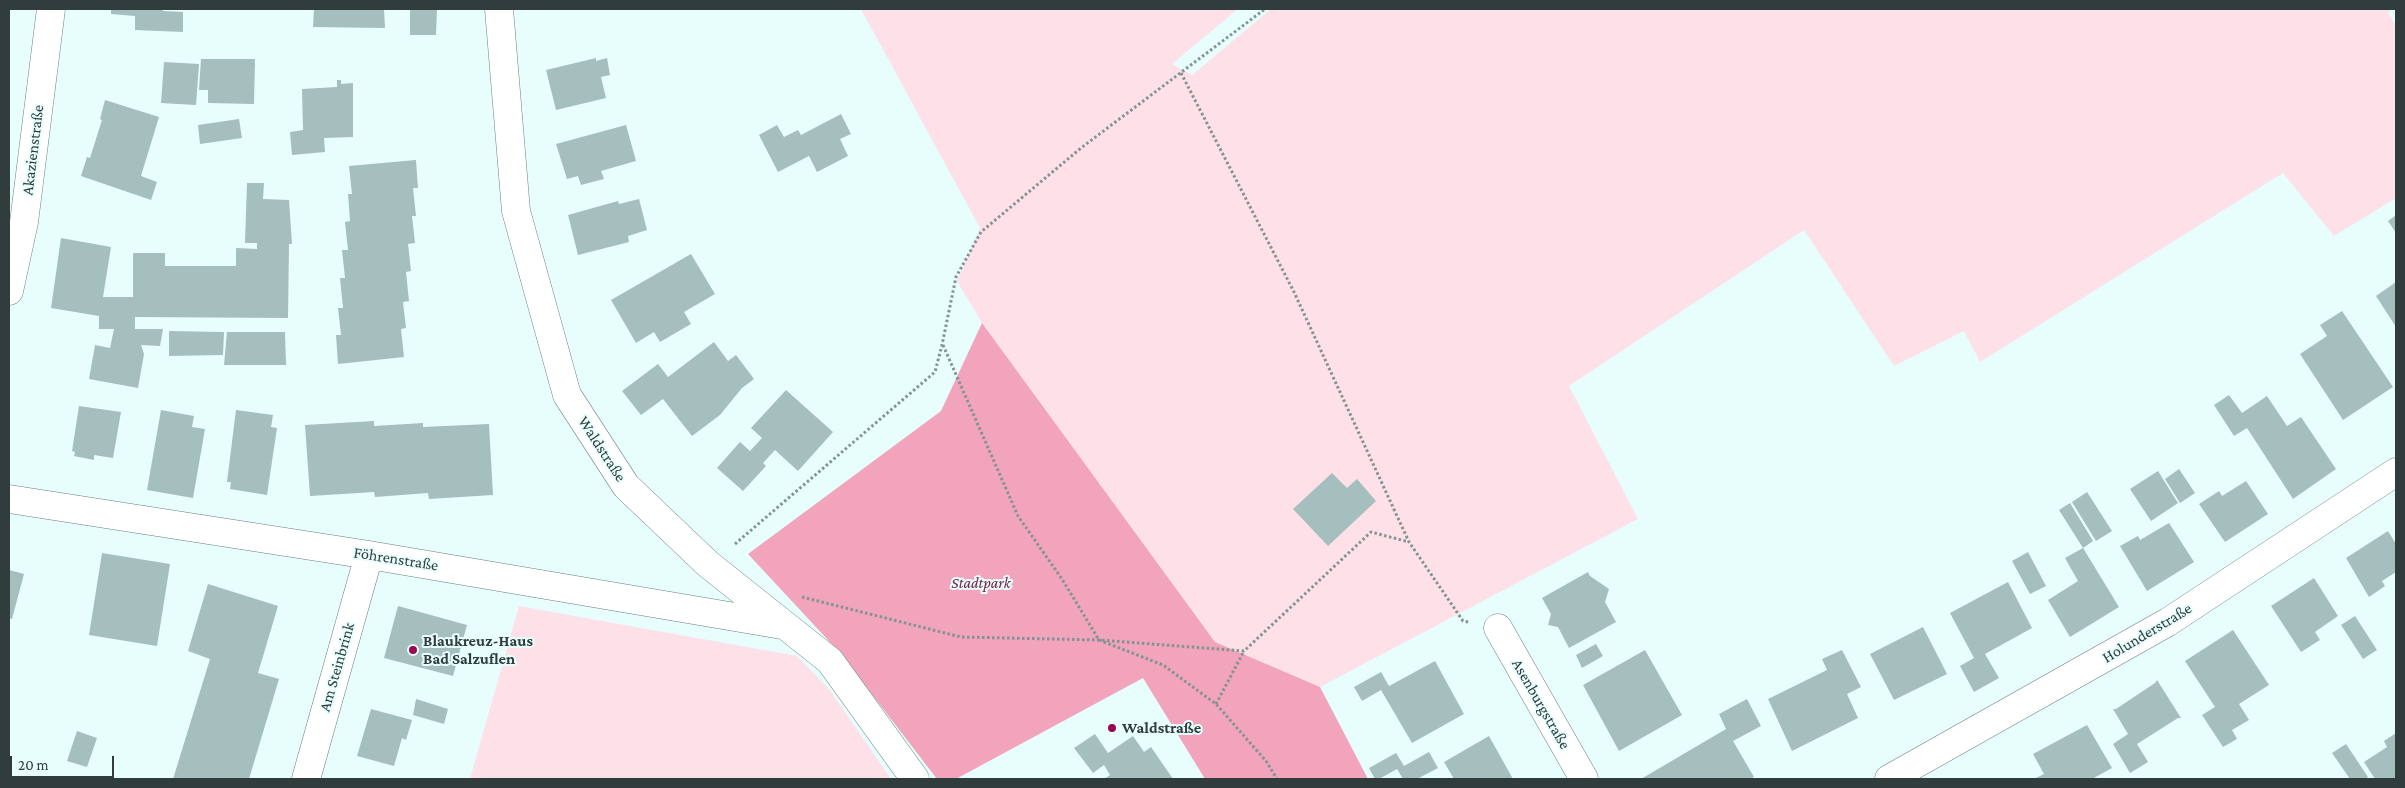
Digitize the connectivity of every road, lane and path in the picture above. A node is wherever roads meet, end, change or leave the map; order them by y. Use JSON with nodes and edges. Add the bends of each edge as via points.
{"nodes":[{"id":1,"x":51,"y":9,"type":"edge"},
{"id":2,"x":499,"y":9,"type":"edge"},
{"id":3,"x":1265,"y":9,"type":"edge"},
{"id":4,"x":1181,"y":73,"type":"junction"},
{"id":5,"x":9,"y":291,"type":"edge"},
{"id":6,"x":942,"y":345,"type":"junction"},
{"id":7,"x":2396,"y":472,"type":"edge"},
{"id":8,"x":9,"y":498,"type":"edge"},
{"id":9,"x":741,"y":539,"type":"dead end"},
{"id":10,"x":1409,"y":542,"type":"junction"},
{"id":11,"x":369,"y":555,"type":"junction"},
{"id":12,"x":754,"y":598,"type":"junction"},
{"id":13,"x":782,"y":625,"type":"junction"},
{"id":14,"x":1498,"y":628,"type":"joint"},
{"id":15,"x":1099,"y":640,"type":"junction"},
{"id":16,"x":1244,"y":651,"type":"junction"},
{"id":17,"x":1216,"y":704,"type":"junction"},
{"id":18,"x":306,"y":779,"type":"edge"},
{"id":19,"x":915,"y":779,"type":"edge"},
{"id":20,"x":1277,"y":779,"type":"edge"},
{"id":21,"x":1584,"y":779,"type":"edge"},
{"id":22,"x":1890,"y":779,"type":"edge"}],
"edges":[{"from":1,"to":5,"type":"street","name":"Akazienstraße","via":[[24,222]]},
{"from":2,"to":12,"type":"street","name":"Waldstraße","via":[[516,211],[567,395],[626,486],[708,564]]},
{"from":3,"to":4,"type":"path"},
{"from":4,"to":6,"type":"path","via":[[1081,148],[981,232],[956,277]]},
{"from":4,"to":10,"type":"path","via":[[1294,292]]},
{"from":6,"to":9,"type":"path","via":[[934,372]]},
{"from":6,"to":15,"type":"path","via":[[1018,516]]},
{"from":7,"to":22,"type":"street","name":"Holunderstraße","via":[[2168,622]]},
{"from":8,"to":11,"type":"street","name":"Föhrenstraße"},
{"from":10,"to":14,"type":"path","via":[[1463,621]]},
{"from":10,"to":16,"type":"path","via":[[1371,532]]},
{"from":11,"to":13,"type":"street","name":"Föhrenstraße"},
{"from":11,"to":18,"type":"street","name":"Am Steinbrink"},
{"from":12,"to":13,"type":"street","name":"Waldstraße"},
{"from":12,"to":15,"type":"path","via":[[804,597],[961,637]]},
{"from":13,"to":19,"type":"street","name":"Waldstraße","via":[[830,661]]},
{"from":14,"to":21,"type":"street","name":"Asenburgstraße"},
{"from":15,"to":16,"type":"path"},
{"from":15,"to":17,"type":"path","via":[[1163,665]]},
{"from":16,"to":17,"type":"path"},
{"from":17,"to":20,"type":"path","via":[[1266,761]]}]}
